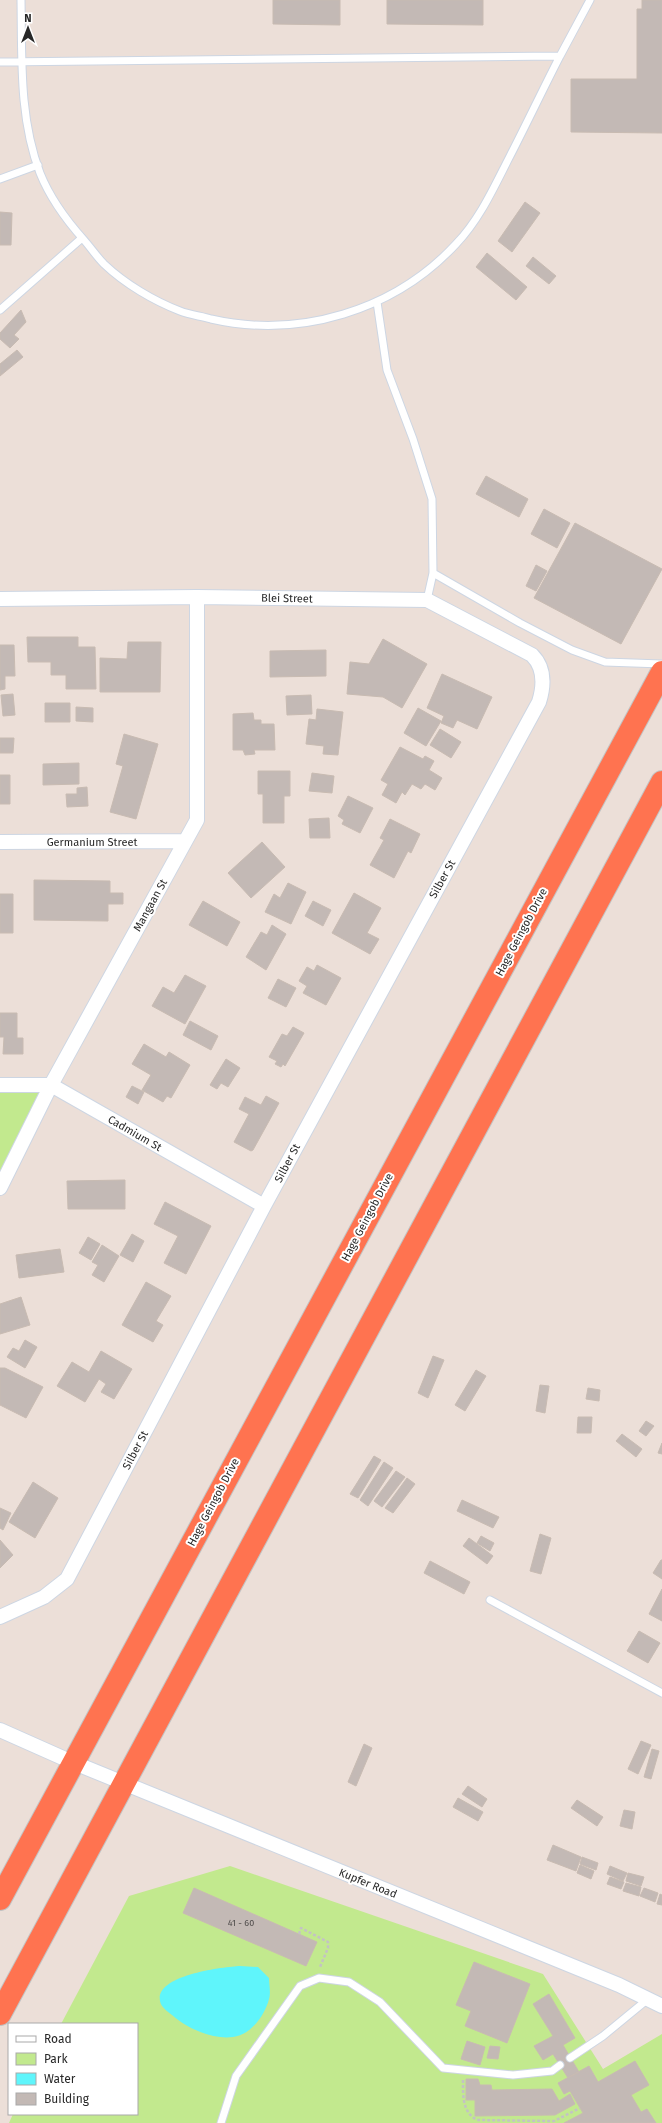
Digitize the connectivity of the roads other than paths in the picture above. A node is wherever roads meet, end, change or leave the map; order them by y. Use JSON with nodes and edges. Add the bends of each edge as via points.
{"nodes":[{"id":1,"x":21,"y":0,"type":"edge"},
{"id":2,"x":590,"y":0,"type":"edge"},
{"id":3,"x":560,"y":56,"type":"junction"},
{"id":4,"x":0,"y":62,"type":"edge"},
{"id":5,"x":22,"y":62,"type":"junction"},
{"id":6,"x":38,"y":165,"type":"junction"},
{"id":7,"x":0,"y":179,"type":"edge"},
{"id":8,"x":82,"y":238,"type":"junction"},
{"id":9,"x":377,"y":302,"type":"junction"},
{"id":10,"x":0,"y":310,"type":"edge"},
{"id":11,"x":433,"y":573,"type":"junction"},
{"id":12,"x":197,"y":597,"type":"junction"},
{"id":13,"x":0,"y":599,"type":"edge"},
{"id":14,"x":427,"y":600,"type":"junction"},
{"id":15,"x":662,"y":664,"type":"edge"},
{"id":16,"x":662,"y":672,"type":"edge"},
{"id":17,"x":543,"y":680,"type":"joint"},
{"id":18,"x":662,"y":782,"type":"edge"},
{"id":19,"x":184,"y":841,"type":"junction"},
{"id":20,"x":0,"y":842,"type":"edge"},
{"id":21,"x":0,"y":1085,"type":"edge"},
{"id":22,"x":51,"y":1085,"type":"junction"},
{"id":23,"x":0,"y":1188,"type":"edge"},
{"id":24,"x":264,"y":1206,"type":"junction"},
{"id":25,"x":490,"y":1600,"type":"dead end"},
{"id":26,"x":0,"y":1618,"type":"edge"},
{"id":27,"x":662,"y":1693,"type":"edge"},
{"id":28,"x":0,"y":1730,"type":"edge"},
{"id":29,"x":72,"y":1762,"type":"junction"},
{"id":30,"x":123,"y":1783,"type":"junction"},
{"id":31,"x":0,"y":1899,"type":"edge"},
{"id":32,"x":648,"y":1999,"type":"junction"},
{"id":33,"x":662,"y":2006,"type":"edge"},
{"id":34,"x":0,"y":2014,"type":"edge"},
{"id":35,"x":570,"y":2058,"type":"dead end"},
{"id":36,"x":560,"y":2065,"type":"dead end"},
{"id":37,"x":221,"y":2123,"type":"edge"}],
"edges":[{"from":1,"to":5,"type":"lane"},
{"from":2,"to":3,"type":"lane"},
{"from":3,"to":5,"type":"lane"},
{"from":3,"to":9,"type":"lane","via":[[484,207],[456,244],[423,274]]},
{"from":4,"to":5,"type":"lane"},
{"from":5,"to":6,"type":"lane","via":[[26,127]]},
{"from":6,"to":7,"type":"lane"},
{"from":6,"to":8,"type":"lane","via":[[61,213]]},
{"from":8,"to":9,"type":"lane","via":[[105,264],[141,291],[181,312],[225,322],[264,326],[296,325],[334,317]]},
{"from":8,"to":10,"type":"lane"},
{"from":9,"to":11,"type":"lane","via":[[387,370],[432,499]]},
{"from":11,"to":14,"type":"lane"},
{"from":11,"to":15,"type":"lane","via":[[572,650],[605,662]]},
{"from":12,"to":13,"type":"street","name":"Blei Street"},
{"from":12,"to":14,"type":"street","name":"Blei Street"},
{"from":12,"to":19,"type":"street","name":"Mangaan St","via":[[198,815],[195,825]]},
{"from":14,"to":17,"type":"street","name":"Blei Street","via":[[532,655],[541,668]]},
{"from":16,"to":29,"type":"highway","name":"Hage Geingob Drive"},
{"from":17,"to":24,"type":"street","name":"Silber St","via":[[539,702]]},
{"from":18,"to":30,"type":"highway"},
{"from":19,"to":20,"type":"street","name":"Germanium Street"},
{"from":19,"to":22,"type":"street","name":"Mangaan St"},
{"from":21,"to":22,"type":"street","name":"Cadmium St"},
{"from":22,"to":23,"type":"street","name":"Mangaan St"},
{"from":22,"to":24,"type":"street","name":"Cadmium St"},
{"from":24,"to":26,"type":"street","name":"Silber St","via":[[67,1578],[44,1597]]},
{"from":25,"to":27,"type":"lane"},
{"from":28,"to":29,"type":"street","name":"Kupfer Road"},
{"from":29,"to":30,"type":"street","name":"Kupfer Road"},
{"from":29,"to":31,"type":"highway","name":"Hage Geingob Drive"},
{"from":30,"to":32,"type":"street","name":"Kupfer Road"},
{"from":30,"to":34,"type":"highway"},
{"from":32,"to":33,"type":"street","name":"Kupfer Road"},
{"from":32,"to":35,"type":"lane","via":[[603,2036]]},
{"from":36,"to":37,"type":"lane","via":[[552,2071],[513,2075],[446,2069],[440,2066],[380,2002],[349,1982],[319,1978],[300,1986],[236,2076]]}]}
